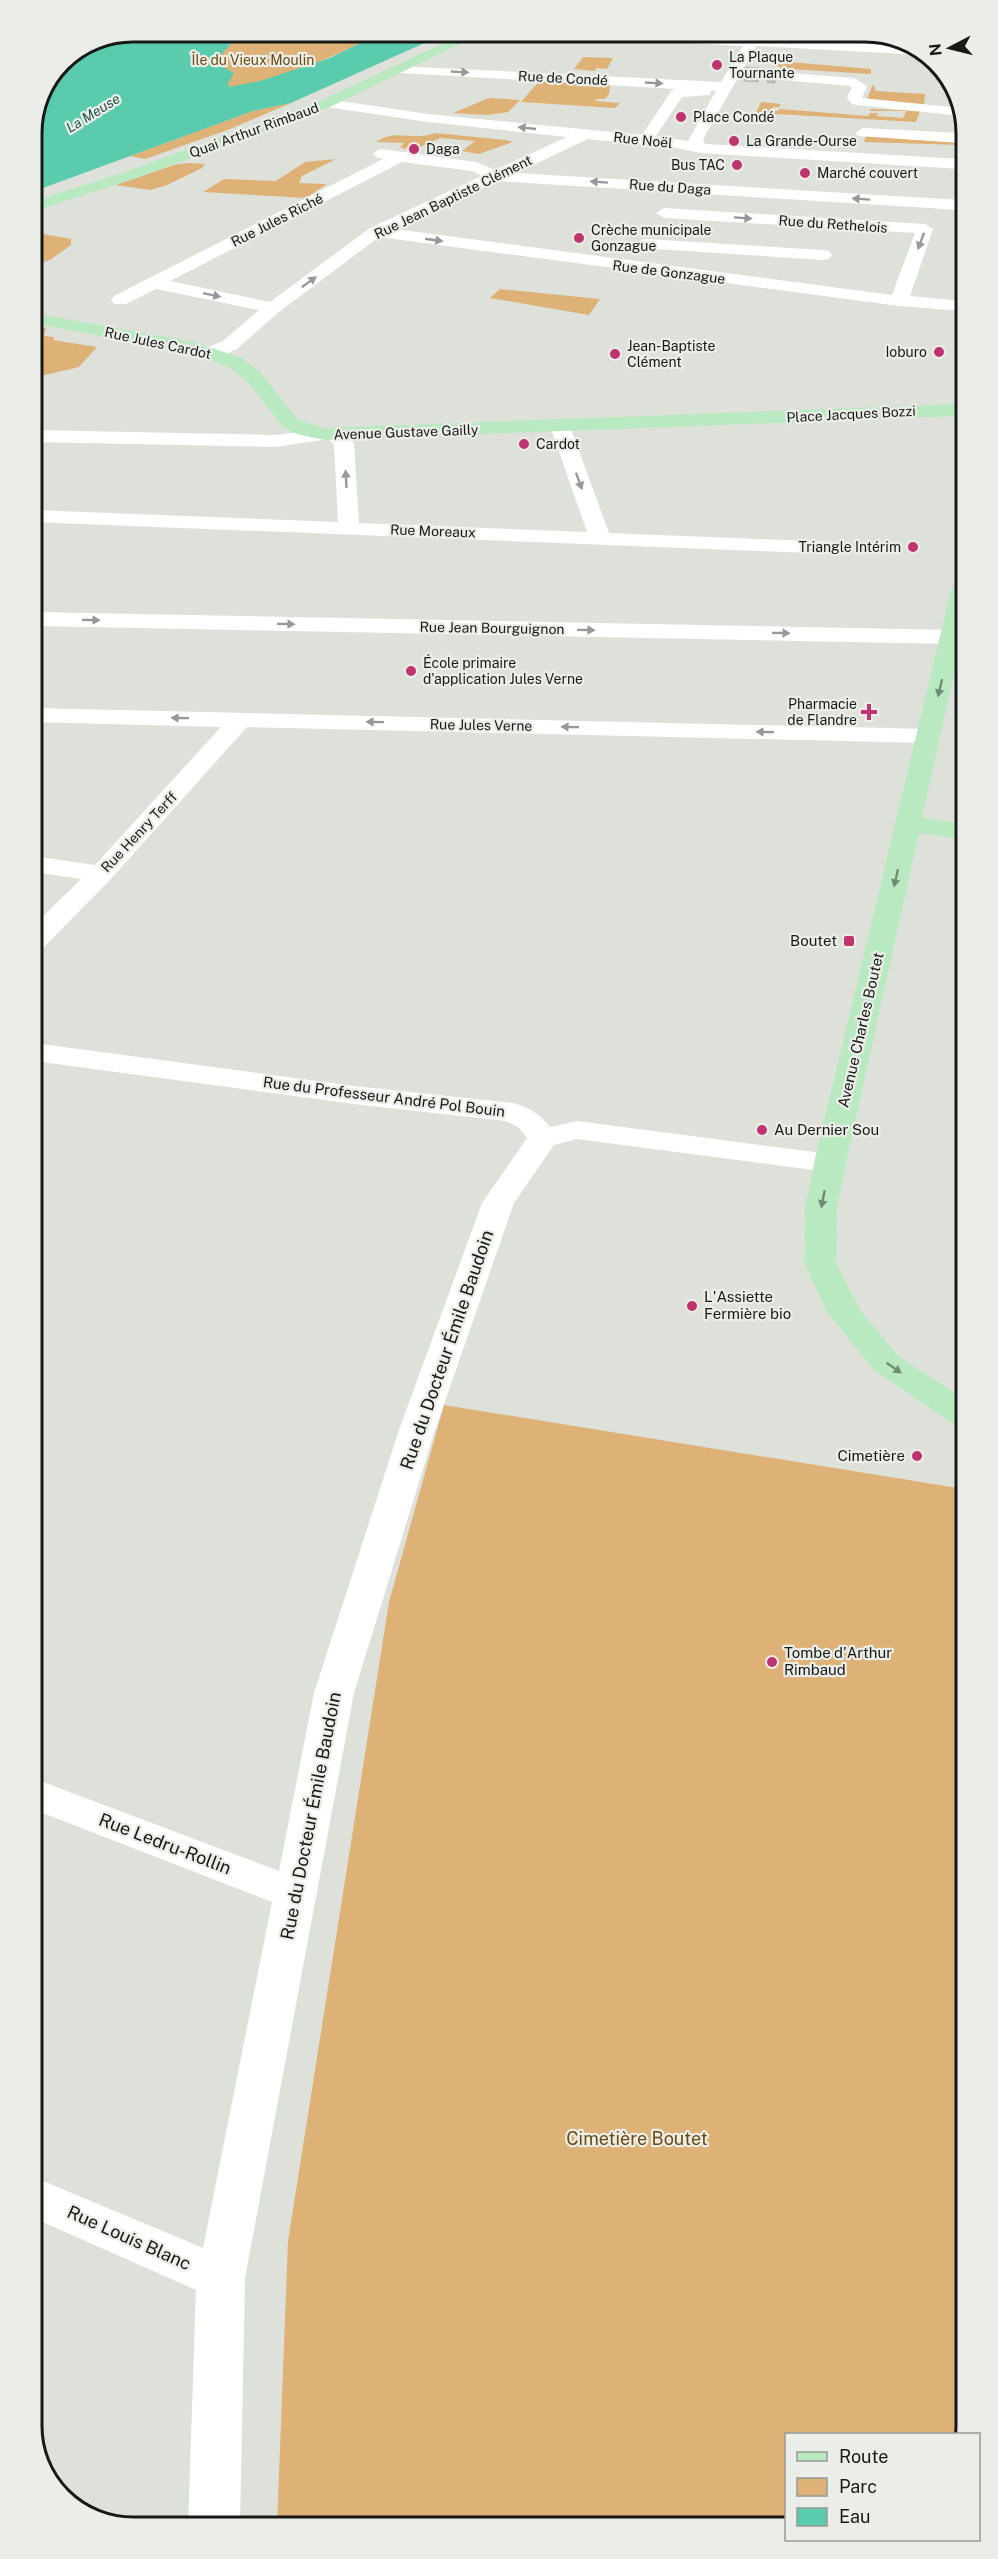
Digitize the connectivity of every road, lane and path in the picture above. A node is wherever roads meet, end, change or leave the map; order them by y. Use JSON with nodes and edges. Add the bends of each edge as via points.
{"nodes":[{"id":1,"x":457,"y":42,"type":"edge"},
{"id":2,"x":752,"y":42,"type":"edge"},
{"id":3,"x":814,"y":42,"type":"edge"},
{"id":4,"x":899,"y":49,"type":"edge"},
{"id":5,"x":401,"y":69,"type":"junction"},
{"id":6,"x":776,"y":76,"type":"tunnel mouth"},
{"id":7,"x":724,"y":90,"type":"junction"},
{"id":8,"x":327,"y":103,"type":"junction"},
{"id":9,"x":953,"y":111,"type":"edge"},
{"id":10,"x":862,"y":133,"type":"dead end"},
{"id":11,"x":585,"y":134,"type":"junction"},
{"id":12,"x":956,"y":138,"type":"edge"},
{"id":13,"x":646,"y":140,"type":"junction"},
{"id":14,"x":700,"y":148,"type":"junction"},
{"id":15,"x":381,"y":154,"type":"dead end"},
{"id":16,"x":399,"y":157,"type":"junction"},
{"id":17,"x":956,"y":164,"type":"edge"},
{"id":18,"x":686,"y":174,"type":"junction"},
{"id":19,"x":495,"y":176,"type":"junction"},
{"id":20,"x":42,"y":204,"type":"edge"},
{"id":21,"x":956,"y":204,"type":"edge"},
{"id":22,"x":664,"y":213,"type":"junction"},
{"id":23,"x":376,"y":232,"type":"junction"},
{"id":24,"x":646,"y":244,"type":"junction"},
{"id":25,"x":823,"y":255,"type":"dead end"},
{"id":26,"x":633,"y":268,"type":"junction"},
{"id":27,"x":154,"y":283,"type":"junction"},
{"id":28,"x":120,"y":300,"type":"dead end"},
{"id":29,"x":899,"y":302,"type":"junction"},
{"id":30,"x":956,"y":306,"type":"edge"},
{"id":31,"x":273,"y":308,"type":"junction"},
{"id":32,"x":42,"y":320,"type":"edge"},
{"id":33,"x":211,"y":354,"type":"junction"},
{"id":34,"x":956,"y":410,"type":"edge"},
{"id":35,"x":780,"y":418,"type":"junction"},
{"id":36,"x":560,"y":426,"type":"junction"},
{"id":37,"x":950,"y":429,"type":"dead end"},
{"id":38,"x":331,"y":434,"type":"junction"},
{"id":39,"x":42,"y":436,"type":"edge"},
{"id":40,"x":42,"y":516,"type":"edge"},
{"id":41,"x":349,"y":527,"type":"junction"},
{"id":42,"x":600,"y":538,"type":"junction"},
{"id":43,"x":834,"y":548,"type":"dead end"},
{"id":44,"x":956,"y":616,"type":"edge"},
{"id":45,"x":42,"y":620,"type":"edge"},
{"id":46,"x":951,"y":637,"type":"junction"},
{"id":47,"x":42,"y":715,"type":"edge"},
{"id":48,"x":241,"y":719,"type":"junction"},
{"id":49,"x":929,"y":736,"type":"junction"},
{"id":50,"x":909,"y":824,"type":"junction"},
{"id":51,"x":956,"y":830,"type":"edge"},
{"id":52,"x":42,"y":865,"type":"edge"},
{"id":53,"x":100,"y":874,"type":"junction"},
{"id":54,"x":42,"y":933,"type":"edge"},
{"id":55,"x":42,"y":1053,"type":"edge"},
{"id":56,"x":543,"y":1138,"type":"junction"},
{"id":57,"x":830,"y":1163,"type":"junction"},
{"id":58,"x":956,"y":1410,"type":"edge"},
{"id":59,"x":42,"y":1797,"type":"edge"},
{"id":60,"x":295,"y":1894,"type":"junction"},
{"id":61,"x":42,"y":2201,"type":"edge"},
{"id":62,"x":221,"y":2278,"type":"junction"},
{"id":63,"x":214,"y":2517,"type":"edge"}],
"edges":[{"from":1,"to":5,"type":"main road","name":"Quai Arthur Rimbaud"},
{"from":2,"to":7,"type":"street","via":[[739,74]]},
{"from":3,"to":4,"type":"street"},
{"from":5,"to":7,"type":"street","name":"Rue de Condé","one_way":true},
{"from":5,"to":8,"type":"main road","name":"Quai Arthur Rimbaud"},
{"from":6,"to":9,"type":"street","via":[[854,82],[860,86],[854,98],[857,101]]},
{"from":7,"to":13,"type":"street","via":[[677,93]]},
{"from":7,"to":14,"type":"street","via":[[695,140]]},
{"from":11,"to":8,"type":"street","name":"Rue Noël","one_way":true},
{"from":8,"to":20,"type":"main road","name":"Quai Arthur Rimbaud"},
{"from":10,"to":12,"type":"street"},
{"from":11,"to":13,"type":"street","name":"Rue Noël"},
{"from":11,"to":19,"type":"street","name":"Rue Jean Baptiste Clément"},
{"from":13,"to":14,"type":"street","name":"Rue Noël"},
{"from":14,"to":17,"type":"street","name":"Rue Noël"},
{"from":14,"to":18,"type":"street"},
{"from":15,"to":16,"type":"street","name":"Rue du Daga"},
{"from":16,"to":19,"type":"street","name":"Rue du Daga","via":[[476,166]]},
{"from":16,"to":27,"type":"street","name":"Rue Jules Riché"},
{"from":18,"to":19,"type":"street","name":"Rue du Daga","one_way":true},
{"from":21,"to":18,"type":"street","name":"Rue du Daga","one_way":true},
{"from":18,"to":22,"type":"street"},
{"from":19,"to":23,"type":"street","name":"Rue Jean Baptiste Clément"},
{"from":22,"to":24,"type":"street"},
{"from":22,"to":29,"type":"street","name":"Rue du Rethelois","one_way":true,"via":[[925,230]]},
{"from":23,"to":26,"type":"street","name":"Rue de Gonzague","one_way":true},
{"from":31,"to":23,"type":"street","name":"Rue Jean Baptiste Clément","one_way":true},
{"from":24,"to":25,"type":"street"},
{"from":24,"to":26,"type":"street"},
{"from":26,"to":29,"type":"street","name":"Rue de Gonzague"},
{"from":27,"to":28,"type":"street","name":"Rue Jules Riché"},
{"from":27,"to":31,"type":"street","one_way":true},
{"from":29,"to":30,"type":"street","name":"Rue de Gonzague"},
{"from":31,"to":33,"type":"street","name":"Rue Jean Baptiste Clément","via":[[230,345]]},
{"from":32,"to":33,"type":"main road","name":"Rue Jules Cardot"},
{"from":33,"to":38,"type":"main road","name":"Rue Jules Cardot","via":[[235,362],[254,377],[291,424]]},
{"from":34,"to":35,"type":"main road","name":"Place Jacques Bozzi"},
{"from":35,"to":36,"type":"main road","name":"Avenue Gustave Gailly"},
{"from":35,"to":37,"type":"main road","name":"Place Jacques Bozzi","via":[[911,419]]},
{"from":36,"to":38,"type":"main road","name":"Avenue Gustave Gailly"},
{"from":36,"to":42,"type":"street","one_way":true},
{"from":38,"to":39,"type":"street","name":"Avenue Gustave Gailly","via":[[275,441]]},
{"from":41,"to":38,"type":"street","one_way":true,"via":[[344,444]]},
{"from":40,"to":41,"type":"street","name":"Rue Moreaux"},
{"from":41,"to":42,"type":"street","name":"Rue Moreaux"},
{"from":42,"to":43,"type":"street","name":"Rue Moreaux"},
{"from":44,"to":46,"type":"main road","name":"Avenue Charles Boutet"},
{"from":45,"to":46,"type":"street","name":"Rue Jean Bourguignon","one_way":true},
{"from":46,"to":49,"type":"main road","name":"Avenue Charles Boutet","one_way":true},
{"from":48,"to":47,"type":"street","name":"Rue Jules Verne","one_way":true},
{"from":49,"to":48,"type":"street","name":"Rue Jules Verne","one_way":true},
{"from":48,"to":53,"type":"street","name":"Rue Henry Terff"},
{"from":49,"to":50,"type":"main road","name":"Avenue Charles Boutet"},
{"from":50,"to":51,"type":"main road"},
{"from":50,"to":57,"type":"main road","name":"Avenue Charles Boutet","one_way":true},
{"from":52,"to":53,"type":"street"},
{"from":53,"to":54,"type":"street","name":"Rue Henry Terff"},
{"from":55,"to":56,"type":"street","name":"Rue du Professeur André Pol Bouin","via":[[513,1112],[530,1122]]},
{"from":56,"to":57,"type":"street","via":[[577,1130]]},
{"from":56,"to":60,"type":"street","name":"Rue du Docteur Émile Baudoin","via":[[498,1203],[417,1430],[334,1694]]},
{"from":57,"to":58,"type":"main road","name":"Avenue Charles Boutet","one_way":true,"via":[[821,1209],[820,1263],[845,1313],[886,1364]]},
{"from":59,"to":60,"type":"street","name":"Rue Ledru-Rollin"},
{"from":60,"to":62,"type":"street","name":"Rue du Docteur Émile Baudoin"},
{"from":61,"to":62,"type":"street","name":"Rue Louis Blanc"},
{"from":62,"to":63,"type":"street","name":"Rue du Docteur Émile Baudoin"}]}
